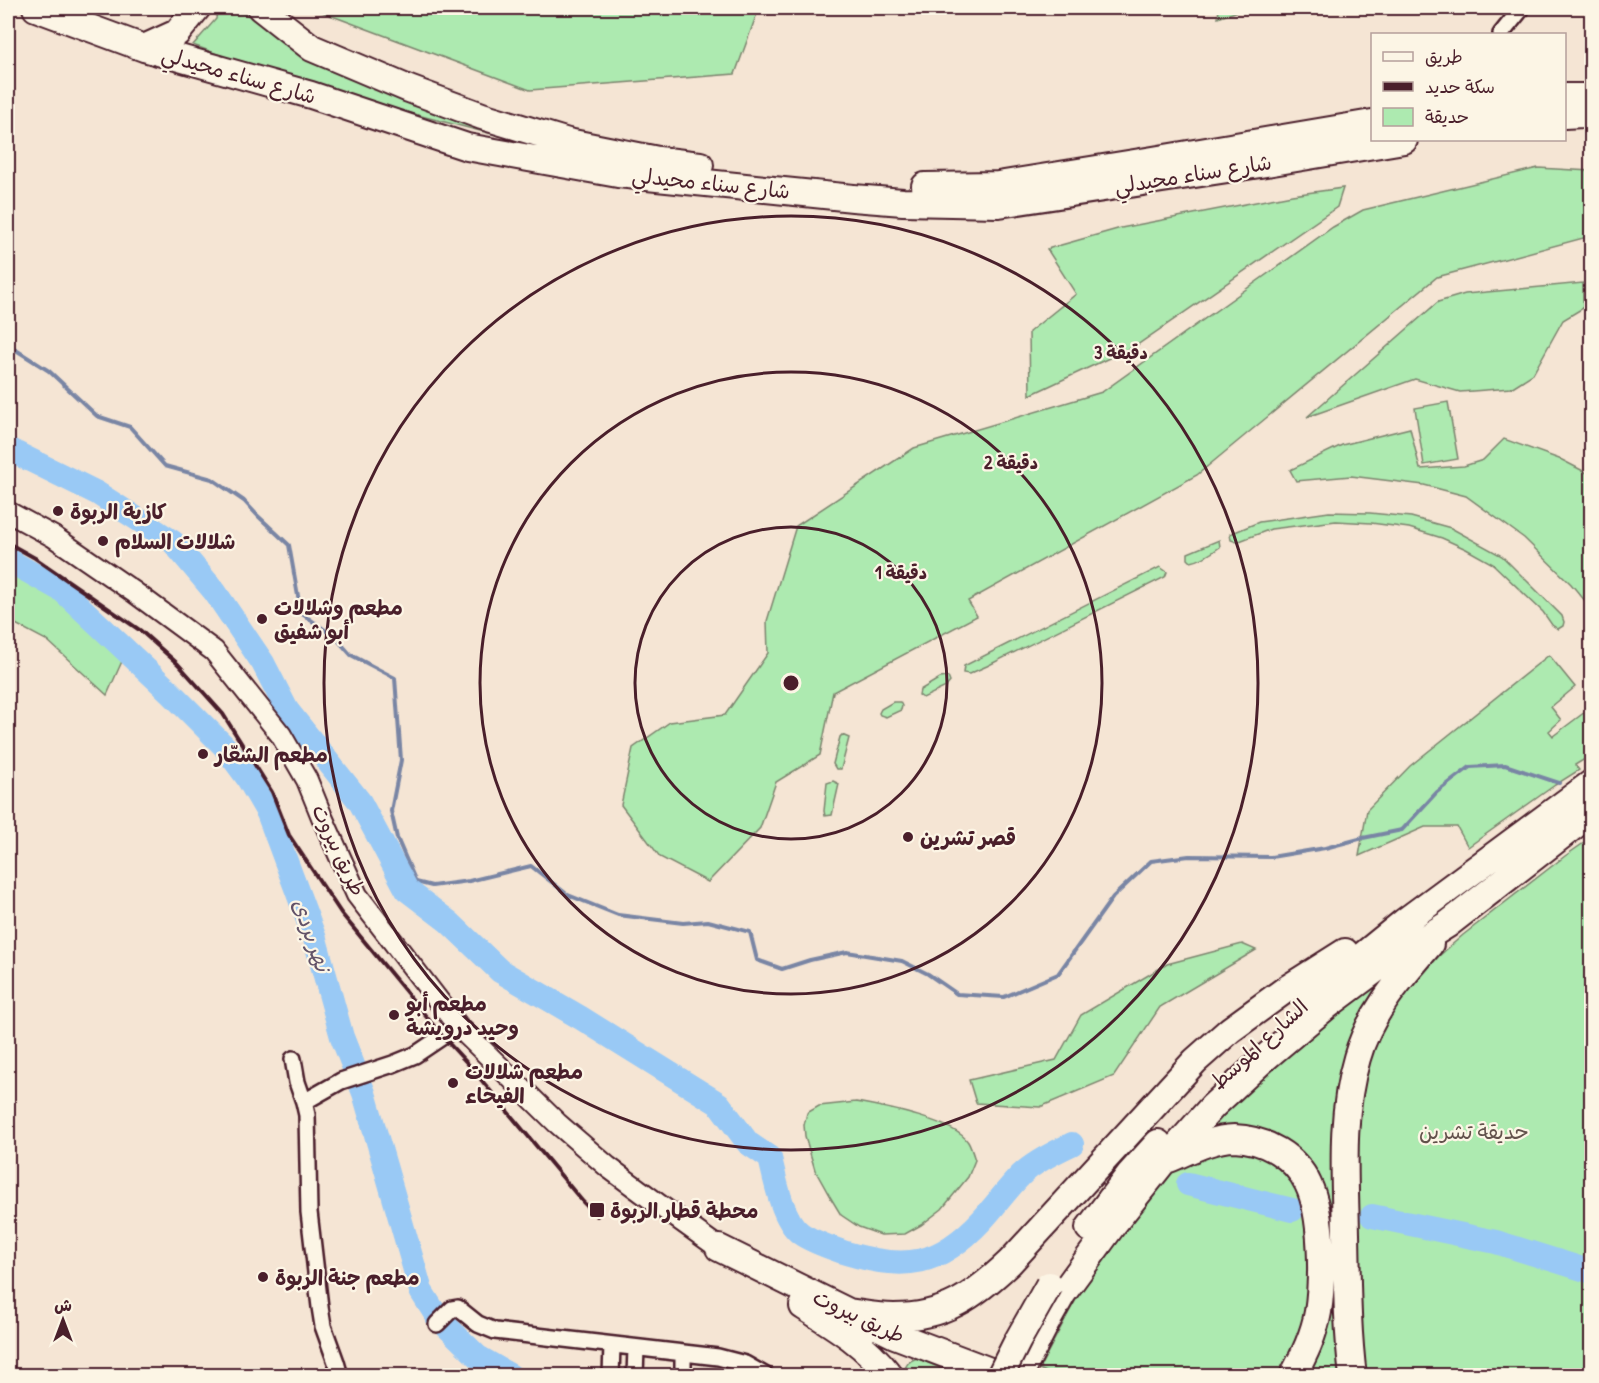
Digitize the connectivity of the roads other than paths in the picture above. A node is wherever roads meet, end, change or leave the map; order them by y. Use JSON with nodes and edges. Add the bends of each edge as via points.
{"nodes":[{"id":1,"x":36,"y":8,"type":"edge"},
{"id":2,"x":197,"y":8,"type":"edge"},
{"id":3,"x":261,"y":8,"type":"edge"},
{"id":4,"x":1522,"y":8,"type":"edge"},
{"id":5,"x":1502,"y":33,"type":"edge"},
{"id":6,"x":1518,"y":33,"type":"edge"},
{"id":7,"x":144,"y":48,"type":"junction"},
{"id":8,"x":1566,"y":97,"type":"edge"},
{"id":9,"x":1592,"y":97,"type":"edge"},
{"id":10,"x":1566,"y":115,"type":"edge"},
{"id":11,"x":1592,"y":116,"type":"edge"},
{"id":12,"x":1371,"y":123,"type":"edge"},
{"id":13,"x":1398,"y":141,"type":"edge"},
{"id":14,"x":8,"y":512,"type":"edge"},
{"id":15,"x":1592,"y":783,"type":"edge"},
{"id":16,"x":1592,"y":812,"type":"edge"},
{"id":17,"x":1404,"y":922,"type":"junction"},
{"id":18,"x":1448,"y":924,"type":"junction"},
{"id":19,"x":458,"y":1026,"type":"junction"},
{"id":20,"x":293,"y":1059,"type":"dead end"},
{"id":21,"x":304,"y":1102,"type":"junction"},
{"id":22,"x":1163,"y":1162,"type":"junction"},
{"id":23,"x":719,"y":1248,"type":"junction"},
{"id":24,"x":1056,"y":1289,"type":"junction"},
{"id":25,"x":847,"y":1312,"type":"junction"},
{"id":26,"x":437,"y":1324,"type":"dead end"},
{"id":27,"x":612,"y":1345,"type":"junction"},
{"id":28,"x":922,"y":1345,"type":"junction"},
{"id":29,"x":636,"y":1348,"type":"junction"},
{"id":30,"x":683,"y":1353,"type":"junction"},
{"id":31,"x":340,"y":1376,"type":"edge"},
{"id":32,"x":611,"y":1376,"type":"edge"},
{"id":33,"x":635,"y":1376,"type":"edge"},
{"id":34,"x":683,"y":1376,"type":"edge"},
{"id":35,"x":766,"y":1376,"type":"edge"},
{"id":36,"x":890,"y":1376,"type":"edge"},
{"id":37,"x":896,"y":1376,"type":"edge"},
{"id":38,"x":1002,"y":1376,"type":"edge"},
{"id":39,"x":1019,"y":1376,"type":"edge"},
{"id":40,"x":1293,"y":1376,"type":"edge"},
{"id":41,"x":1353,"y":1376,"type":"edge"}],
"edges":[{"from":1,"to":7,"type":"main road","name":"شارع سناء محيدلي"},
{"from":2,"to":7,"type":"main road","via":[[177,33]]},
{"from":3,"to":12,"type":"main road","name":"شارع سناء محيدلي","via":[[312,48],[493,120],[568,142],[658,160],[826,180],[998,185]]},
{"from":4,"to":5,"type":"street"},
{"from":4,"to":6,"type":"street"},
{"from":7,"to":13,"type":"main road","name":"شارع سناء محيدلي","via":[[311,95],[467,147],[618,174],[903,202],[999,204]]},
{"from":8,"to":9,"type":"main road"},
{"from":10,"to":11,"type":"main road"},
{"from":14,"to":19,"type":"street","name":"طريق بيروت","via":[[81,555],[214,651],[281,735],[307,780],[357,895]]},
{"from":15,"to":17,"type":"main road","name":"الشارع الموسط"},
{"from":16,"to":18,"type":"main road","name":"الشارع الموسط"},
{"from":17,"to":24,"type":"main road","name":"الشارع الموسط","via":[[1288,1016],[1205,1092],[1129,1175],[1095,1220]]},
{"from":17,"to":25,"type":"main road","via":[[1338,956],[1230,1030],[1195,1061],[1010,1262],[967,1298],[920,1315],[893,1317]]},
{"from":18,"to":22,"type":"main road","name":"الشارع الموسط","via":[[1328,1005],[1213,1106]]},
{"from":18,"to":41,"type":"main road","via":[[1389,992],[1357,1058],[1344,1140],[1348,1328]]},
{"from":19,"to":21,"type":"street","via":[[415,1055],[341,1081]]},
{"from":19,"to":23,"type":"street","name":"طريق بيروت","via":[[608,1167]]},
{"from":20,"to":21,"type":"street"},
{"from":21,"to":31,"type":"street","via":[[309,1212],[320,1307]]},
{"from":22,"to":24,"type":"main road","name":"الشارع الموسط"},
{"from":22,"to":40,"type":"main road","via":[[1232,1138],[1257,1141],[1283,1153],[1308,1184],[1318,1225],[1318,1312],[1308,1346]]},
{"from":23,"to":25,"type":"main road","name":"طريق بيروت"},
{"from":23,"to":36,"type":"main road","name":"طريق بيروت","via":[[771,1287],[854,1339]]},
{"from":24,"to":38,"type":"main road","name":"الشارع الموسط","bridge":true,"via":[[1018,1340]]},
{"from":24,"to":39,"type":"main road","via":[[1045,1325]]},
{"from":25,"to":28,"type":"main road","name":"طريق بيروت"},
{"from":26,"to":27,"type":"street","via":[[458,1308],[478,1324],[495,1331]]},
{"from":27,"to":29,"type":"street"},
{"from":27,"to":32,"type":"street"},
{"from":28,"to":37,"type":"main road","via":[[904,1351],[898,1358]]},
{"from":28,"to":38,"type":"main road","name":"طريق بيروت"},
{"from":29,"to":30,"type":"street"},
{"from":29,"to":33,"type":"street"},
{"from":30,"to":34,"type":"street"},
{"from":30,"to":35,"type":"street","via":[[733,1360]]}]}
